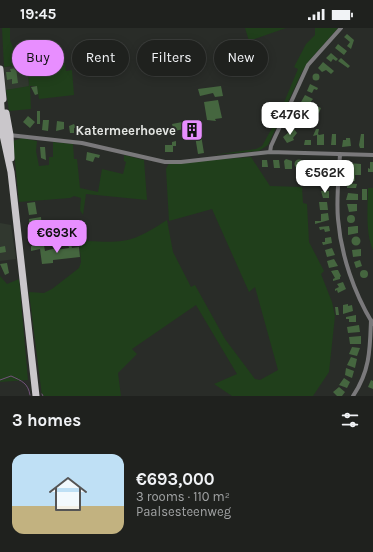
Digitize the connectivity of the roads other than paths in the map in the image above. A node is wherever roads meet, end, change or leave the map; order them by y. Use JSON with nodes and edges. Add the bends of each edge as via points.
{"nodes":[{"id":1,"x":341,"y":28,"type":"edge"},
{"id":2,"x":0,"y":69,"type":"edge"},
{"id":3,"x":0,"y":93,"type":"edge"},
{"id":4,"x":4,"y":135,"type":"edge"},
{"id":5,"x":270,"y":152,"type":"junction"},
{"id":6,"x":340,"y":154,"type":"junction"},
{"id":7,"x":373,"y":155,"type":"edge"},
{"id":8,"x":372,"y":322,"type":"edge"},
{"id":9,"x":372,"y":347,"type":"edge"},
{"id":10,"x":36,"y":396,"type":"edge"},
{"id":11,"x":353,"y":396,"type":"edge"}],
"edges":[{"from":1,"to":5,"type":"street","via":[[308,64]]},
{"from":2,"to":4,"type":"main road"},
{"from":3,"to":4,"type":"main road"},
{"from":4,"to":5,"type":"street","via":[[66,141],[165,162]]},
{"from":4,"to":10,"type":"main road","via":[[11,172]]},
{"from":5,"to":6,"type":"street"},
{"from":6,"to":7,"type":"street"},
{"from":6,"to":8,"type":"street","via":[[340,237],[350,275]]},
{"from":8,"to":9,"type":"street"},
{"from":9,"to":11,"type":"street"}]}
